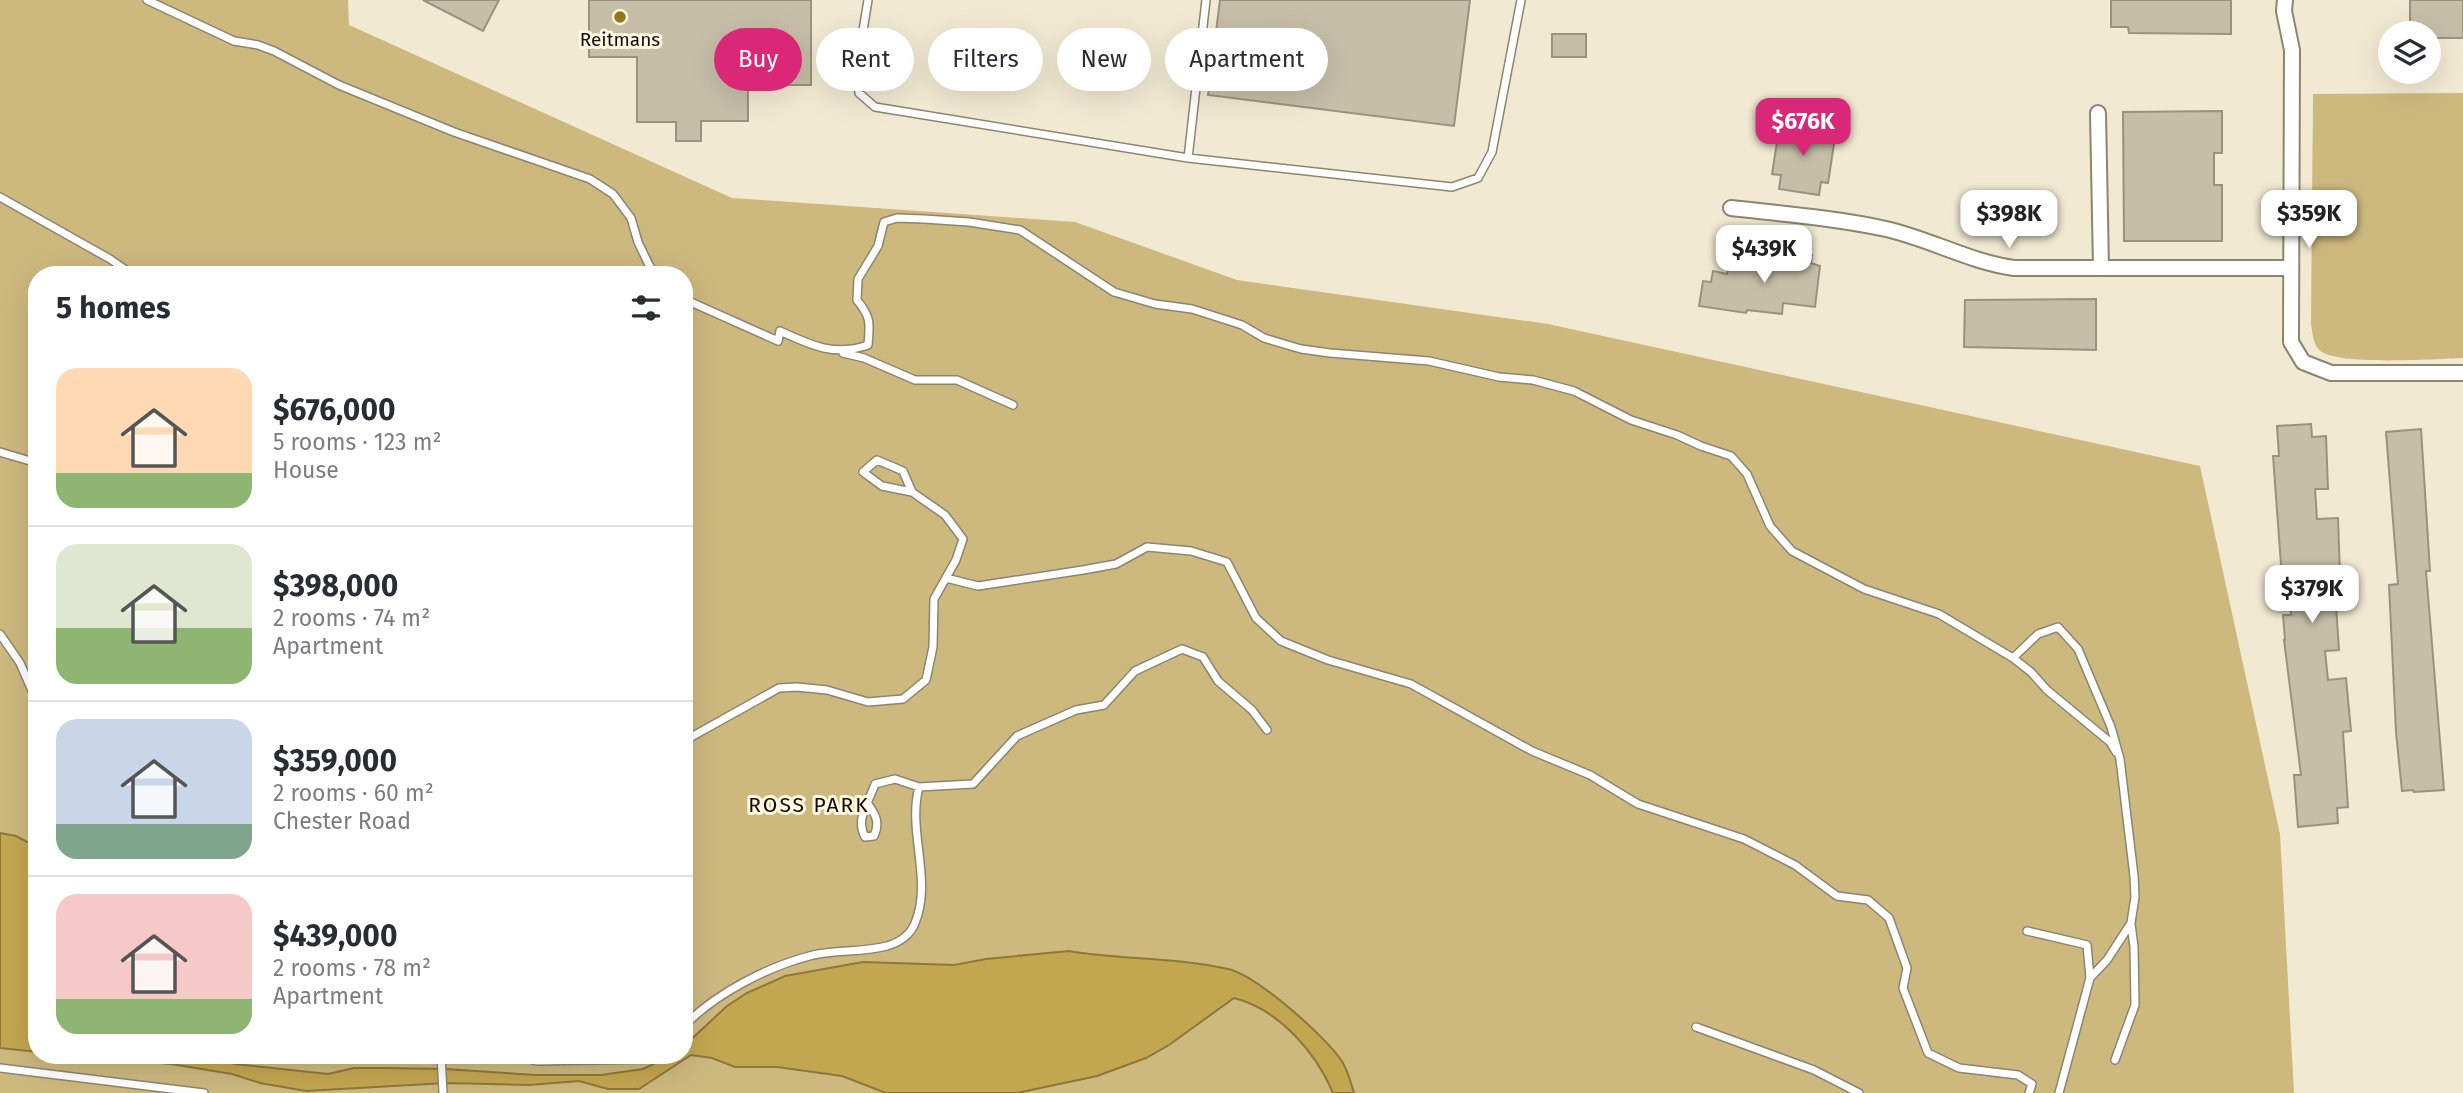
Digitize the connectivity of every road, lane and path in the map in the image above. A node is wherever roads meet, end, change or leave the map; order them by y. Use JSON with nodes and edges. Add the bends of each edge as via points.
{"nodes":[{"id":1,"x":147,"y":0,"type":"edge"},
{"id":2,"x":868,"y":0,"type":"edge"},
{"id":3,"x":1206,"y":0,"type":"edge"},
{"id":4,"x":1521,"y":0,"type":"edge"},
{"id":5,"x":2284,"y":0,"type":"edge"},
{"id":6,"x":2098,"y":113,"type":"dead end"},
{"id":7,"x":1188,"y":158,"type":"junction"},
{"id":8,"x":0,"y":197,"type":"edge"},
{"id":9,"x":1731,"y":208,"type":"dead end"},
{"id":10,"x":121,"y":266,"type":"edge"},
{"id":11,"x":651,"y":266,"type":"edge"},
{"id":12,"x":2101,"y":268,"type":"junction"},
{"id":13,"x":2291,"y":268,"type":"junction"},
{"id":14,"x":693,"y":303,"type":"edge"},
{"id":15,"x":836,"y":352,"type":"junction"},
{"id":16,"x":2463,"y":373,"type":"edge"},
{"id":17,"x":1013,"y":405,"type":"dead end"},
{"id":18,"x":0,"y":452,"type":"edge"},
{"id":19,"x":28,"y":460,"type":"edge"},
{"id":20,"x":912,"y":492,"type":"junction"},
{"id":21,"x":946,"y":578,"type":"junction"},
{"id":22,"x":0,"y":634,"type":"edge"},
{"id":23,"x":2013,"y":658,"type":"junction"},
{"id":24,"x":28,"y":681,"type":"edge"},
{"id":25,"x":1267,"y":730,"type":"dead end"},
{"id":26,"x":693,"y":736,"type":"edge"},
{"id":27,"x":2120,"y":759,"type":"junction"},
{"id":28,"x":919,"y":787,"type":"junction"},
{"id":29,"x":868,"y":804,"type":"dead end"},
{"id":30,"x":2131,"y":923,"type":"junction"},
{"id":31,"x":2027,"y":932,"type":"dead end"},
{"id":32,"x":2090,"y":978,"type":"junction"},
{"id":33,"x":693,"y":1018,"type":"edge"},
{"id":34,"x":1696,"y":1027,"type":"dead end"},
{"id":35,"x":2115,"y":1060,"type":"dead end"},
{"id":36,"x":441,"y":1064,"type":"edge"},
{"id":37,"x":0,"y":1068,"type":"edge"},
{"id":38,"x":443,"y":1092,"type":"edge"},
{"id":39,"x":204,"y":1093,"type":"edge"},
{"id":40,"x":1859,"y":1093,"type":"edge"},
{"id":41,"x":2029,"y":1093,"type":"edge"},
{"id":42,"x":2059,"y":1093,"type":"edge"}],
"edges":[{"from":1,"to":11,"type":"lane","via":[[454,132],[590,179],[613,194],[631,219]]},
{"from":2,"to":7,"type":"lane","via":[[856,73],[859,93],[875,107]]},
{"from":3,"to":7,"type":"lane"},
{"from":4,"to":7,"type":"lane","via":[[1492,152],[1478,177],[1452,187]]},
{"from":5,"to":13,"type":"street","via":[[2292,50]]},
{"from":6,"to":12,"type":"street"},
{"from":8,"to":10,"type":"lane"},
{"from":9,"to":12,"type":"street","via":[[1885,229],[1993,265]]},
{"from":12,"to":13,"type":"street"},
{"from":13,"to":16,"type":"street","via":[[2291,342],[2303,362],[2331,373]]},
{"from":14,"to":15,"type":"lane","via":[[778,341],[780,331]]},
{"from":15,"to":17,"type":"lane","via":[[864,358],[915,380],[957,380]]},
{"from":15,"to":23,"type":"lane","via":[[868,345],[868,314],[857,300],[858,279],[878,246],[884,222],[924,219],[1020,230],[1114,292],[1192,309],[1301,349],[1429,361],[1564,388],[1631,420],[1731,456],[1747,474],[1770,527],[1792,551],[1864,589],[1939,614]]},
{"from":18,"to":19,"type":"lane"},
{"from":20,"to":20,"type":"lane","via":[[903,471],[877,460],[863,472],[882,486]]},
{"from":20,"to":21,"type":"lane","via":[[945,516],[963,539]]},
{"from":21,"to":26,"type":"lane","via":[[934,599],[933,647],[926,680],[903,699],[868,702],[827,690],[779,688]]},
{"from":21,"to":41,"type":"lane","via":[[978,586],[1083,570],[1116,564],[1147,547],[1191,551],[1227,562],[1256,618],[1281,641],[1411,684],[1638,804],[1744,839],[1795,865],[1837,896],[1868,900],[1889,918],[1908,968],[1903,988],[1928,1053],[1959,1069],[2018,1075],[2032,1084]]},
{"from":22,"to":24,"type":"lane"},
{"from":23,"to":27,"type":"lane","via":[[2110,742]]},
{"from":23,"to":27,"type":"lane","via":[[2038,634],[2058,627],[2078,649],[2090,673]]},
{"from":25,"to":28,"type":"lane","via":[[1252,710],[1218,681],[1203,657],[1182,649],[1135,671],[1104,705],[1076,710],[1017,736],[973,784]]},
{"from":27,"to":30,"type":"lane","via":[[2134,876]]},
{"from":28,"to":29,"type":"lane","via":[[895,779],[875,784]]},
{"from":28,"to":33,"type":"lane","via":[[915,803],[922,891],[915,923],[906,938],[887,946],[812,956],[775,969],[720,995]]},
{"from":30,"to":32,"type":"lane"},
{"from":30,"to":35,"type":"lane","via":[[2135,1006]]},
{"from":31,"to":32,"type":"lane","via":[[2087,945]]},
{"from":32,"to":42,"type":"lane"},
{"from":34,"to":40,"type":"lane","via":[[1783,1057]]},
{"from":36,"to":38,"type":"lane"},
{"from":37,"to":39,"type":"lane"}]}
